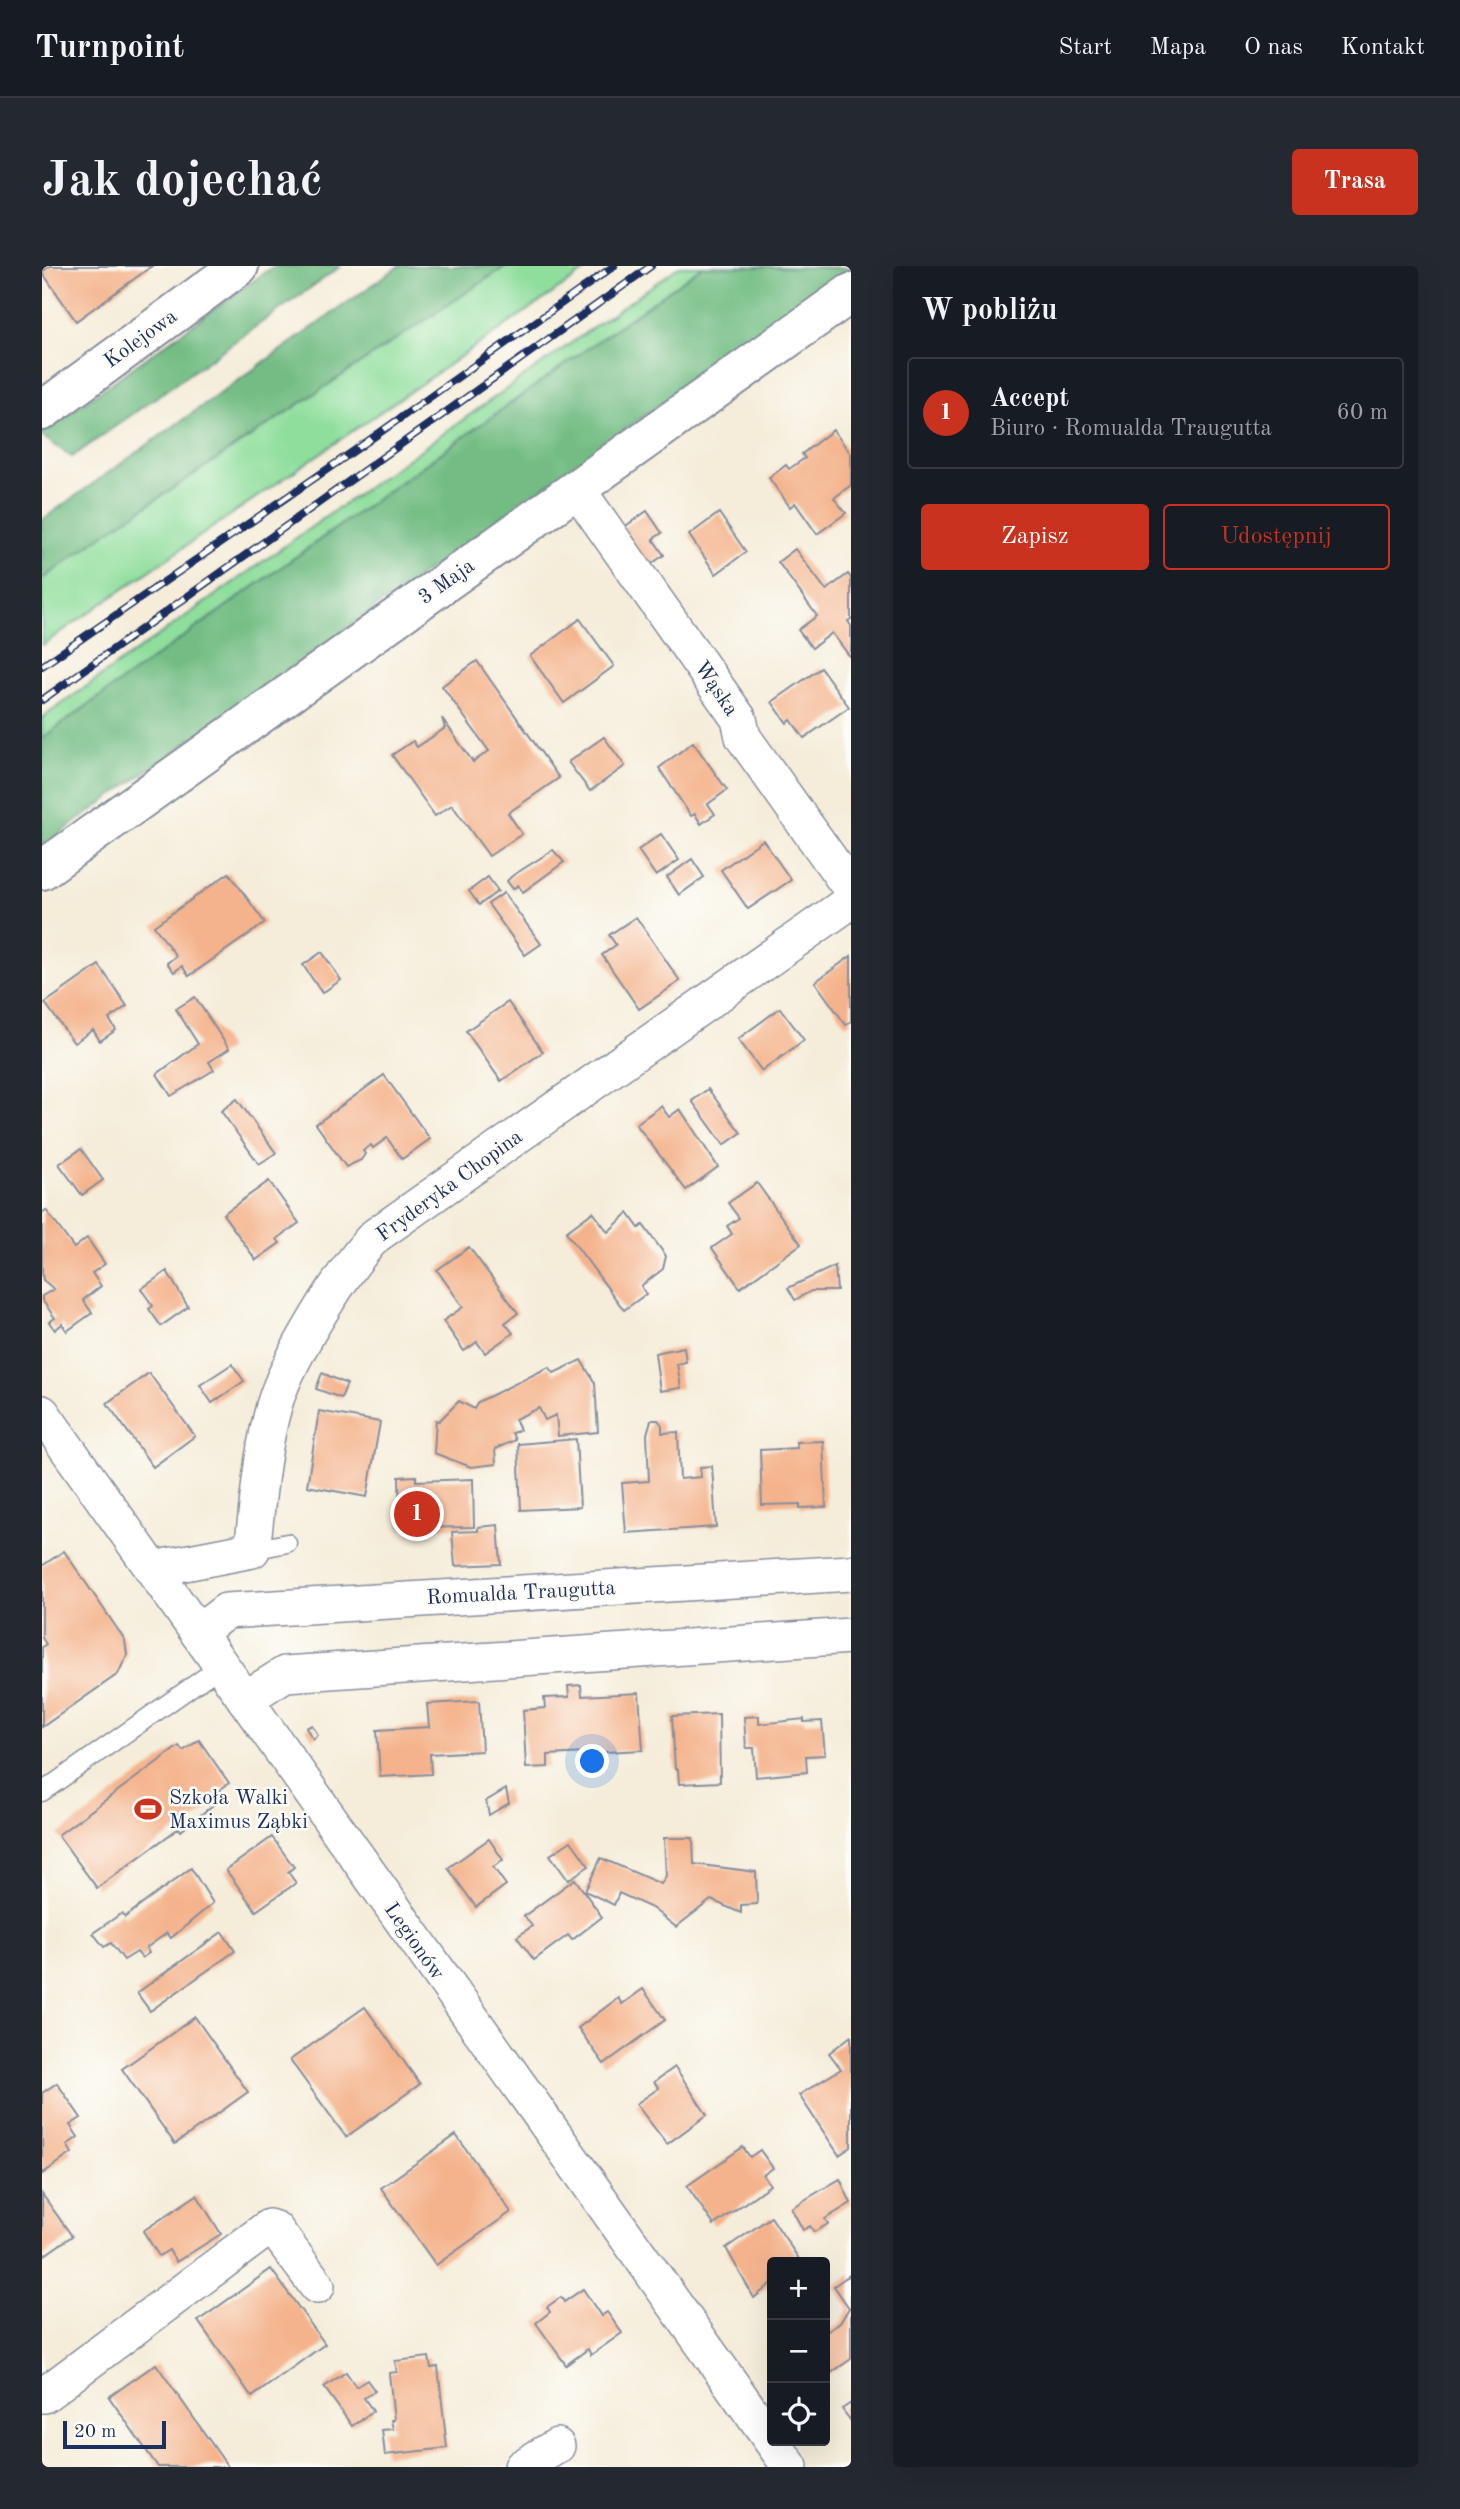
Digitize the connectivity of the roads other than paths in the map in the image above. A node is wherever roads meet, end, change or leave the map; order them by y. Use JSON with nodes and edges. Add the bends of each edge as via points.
{"nodes":[{"id":1,"x":224,"y":270,"type":"edge"},
{"id":2,"x":851,"y":293,"type":"edge"},
{"id":3,"x":42,"y":411,"type":"edge"},
{"id":4,"x":577,"y":489,"type":"junction"},
{"id":5,"x":42,"y":870,"type":"edge"},
{"id":6,"x":851,"y":889,"type":"edge"},
{"id":7,"x":851,"y":901,"type":"edge"},
{"id":8,"x":42,"y":1413,"type":"edge"},
{"id":9,"x":287,"y":1543,"type":"dead end"},
{"id":10,"x":252,"y":1550,"type":"junction"},
{"id":11,"x":153,"y":1569,"type":"junction"},
{"id":12,"x":851,"y":1573,"type":"edge"},
{"id":13,"x":198,"y":1633,"type":"junction"},
{"id":14,"x":851,"y":1636,"type":"edge"},
{"id":15,"x":221,"y":1666,"type":"junction"},
{"id":16,"x":245,"y":1699,"type":"junction"},
{"id":17,"x":42,"y":1792,"type":"edge"},
{"id":18,"x":317,"y":2286,"type":"dead end"},
{"id":19,"x":44,"y":2395,"type":"edge"},
{"id":20,"x":557,"y":2446,"type":"dead end"},
{"id":21,"x":522,"y":2467,"type":"edge"},
{"id":22,"x":790,"y":2467,"type":"edge"}],
"edges":[{"from":1,"to":3,"type":"street","name":"Kolejowa"},
{"from":2,"to":4,"type":"street","name":"3 Maja"},
{"from":4,"to":5,"type":"street","name":"3 Maja"},
{"from":4,"to":6,"type":"street","name":"Wąska","via":[[739,719],[743,737]]},
{"from":7,"to":10,"type":"street","name":"Fryderyka Chopina","via":[[375,1236],[362,1250],[284,1377],[273,1410]]},
{"from":8,"to":11,"type":"street","name":"Legionów"},
{"from":9,"to":10,"type":"lane"},
{"from":10,"to":11,"type":"street"},
{"from":11,"to":13,"type":"street","name":"Legionów"},
{"from":12,"to":13,"type":"street","name":"Romualda Traugutta","via":[[226,1611]]},
{"from":13,"to":15,"type":"street","name":"Legionów"},
{"from":14,"to":16,"type":"street","via":[[285,1674]]},
{"from":15,"to":16,"type":"street","name":"Legionów"},
{"from":15,"to":17,"type":"lane"},
{"from":16,"to":22,"type":"street","name":"Legionów"},
{"from":18,"to":19,"type":"street","via":[[266,2222]]},
{"from":20,"to":21,"type":"street"}]}
